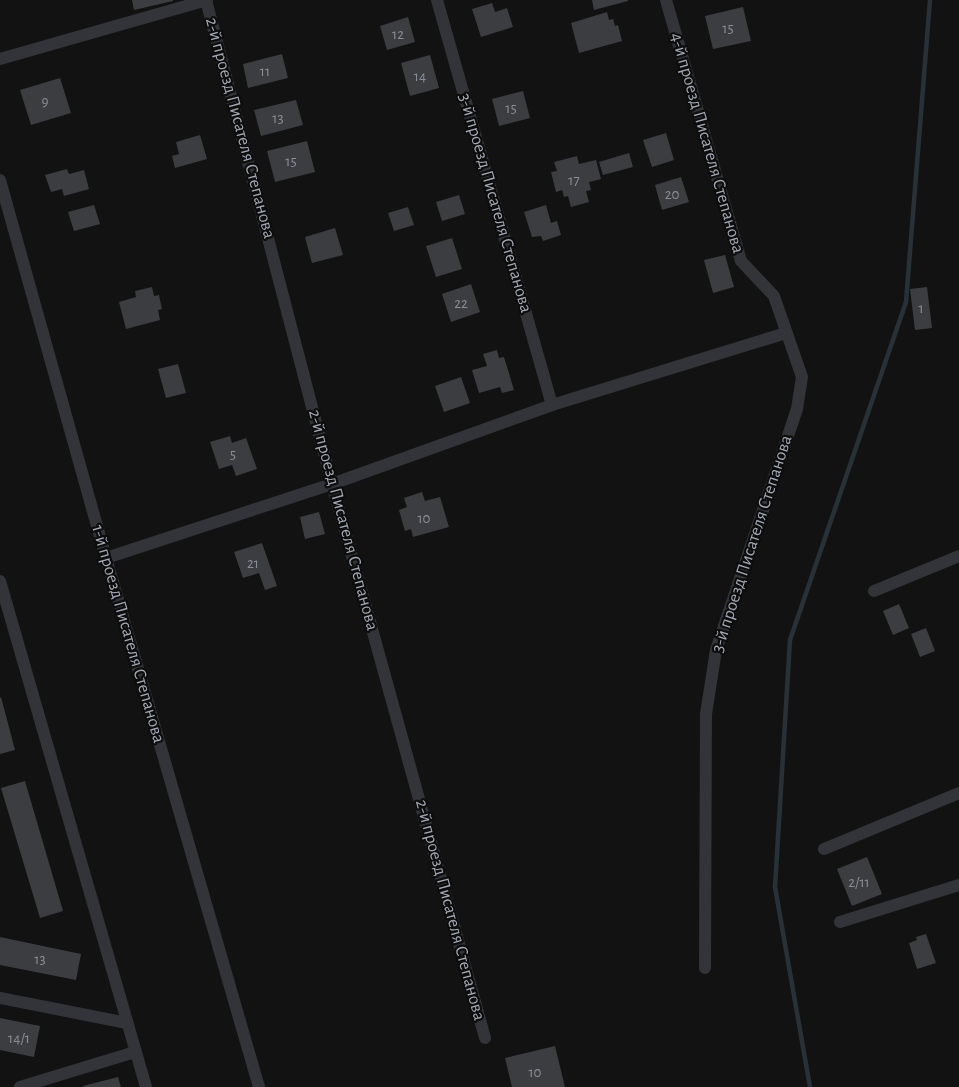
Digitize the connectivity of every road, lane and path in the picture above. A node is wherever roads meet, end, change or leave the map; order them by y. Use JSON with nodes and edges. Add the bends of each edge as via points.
{"nodes":[{"id":1,"x":207,"y":0,"type":"edge"},
{"id":2,"x":437,"y":0,"type":"edge"},
{"id":3,"x":666,"y":0,"type":"edge"},
{"id":4,"x":0,"y":59,"type":"edge"},
{"id":5,"x":0,"y":180,"type":"edge"},
{"id":6,"x":786,"y":333,"type":"junction"},
{"id":7,"x":552,"y":405,"type":"junction"},
{"id":8,"x":332,"y":484,"type":"junction"},
{"id":9,"x":959,"y":556,"type":"edge"},
{"id":10,"x":106,"y":558,"type":"junction"},
{"id":11,"x":0,"y":581,"type":"edge"},
{"id":12,"x":874,"y":590,"type":"dead end"},
{"id":13,"x":959,"y":793,"type":"edge"},
{"id":14,"x":824,"y":849,"type":"dead end"},
{"id":15,"x":959,"y":885,"type":"edge"},
{"id":16,"x":840,"y":922,"type":"dead end"},
{"id":17,"x":705,"y":968,"type":"dead end"},
{"id":18,"x":0,"y":998,"type":"edge"},
{"id":19,"x":127,"y":1023,"type":"junction"},
{"id":20,"x":485,"y":1038,"type":"dead end"},
{"id":21,"x":135,"y":1052,"type":"junction"},
{"id":22,"x":20,"y":1087,"type":"edge"},
{"id":23,"x":146,"y":1087,"type":"edge"},
{"id":24,"x":259,"y":1087,"type":"edge"}],
"edges":[{"from":1,"to":4,"type":"street"},
{"from":1,"to":8,"type":"street","name":"2-й проезд Писателя Степанова"},
{"from":2,"to":7,"type":"street","name":"3-й проезд Писателя Степанова"},
{"from":3,"to":6,"type":"street","name":"4-й проезд Писателя Степанова","via":[[741,261],[774,296]]},
{"from":5,"to":10,"type":"street","name":"1-й проезд Писателя Степанова"},
{"from":6,"to":7,"type":"street"},
{"from":6,"to":17,"type":"street","name":"3-й проезд Писателя Степанова","via":[[802,377],[797,409],[716,650],[706,714]]},
{"from":7,"to":8,"type":"street"},
{"from":8,"to":10,"type":"street"},
{"from":8,"to":20,"type":"street","name":"2-й проезд Писателя Степанова"},
{"from":9,"to":12,"type":"street"},
{"from":10,"to":24,"type":"street","name":"1-й проезд Писателя Степанова"},
{"from":11,"to":19,"type":"street"},
{"from":13,"to":14,"type":"street"},
{"from":15,"to":16,"type":"street"},
{"from":18,"to":19,"type":"street"},
{"from":19,"to":21,"type":"street"},
{"from":21,"to":22,"type":"street"},
{"from":21,"to":23,"type":"street"}]}
